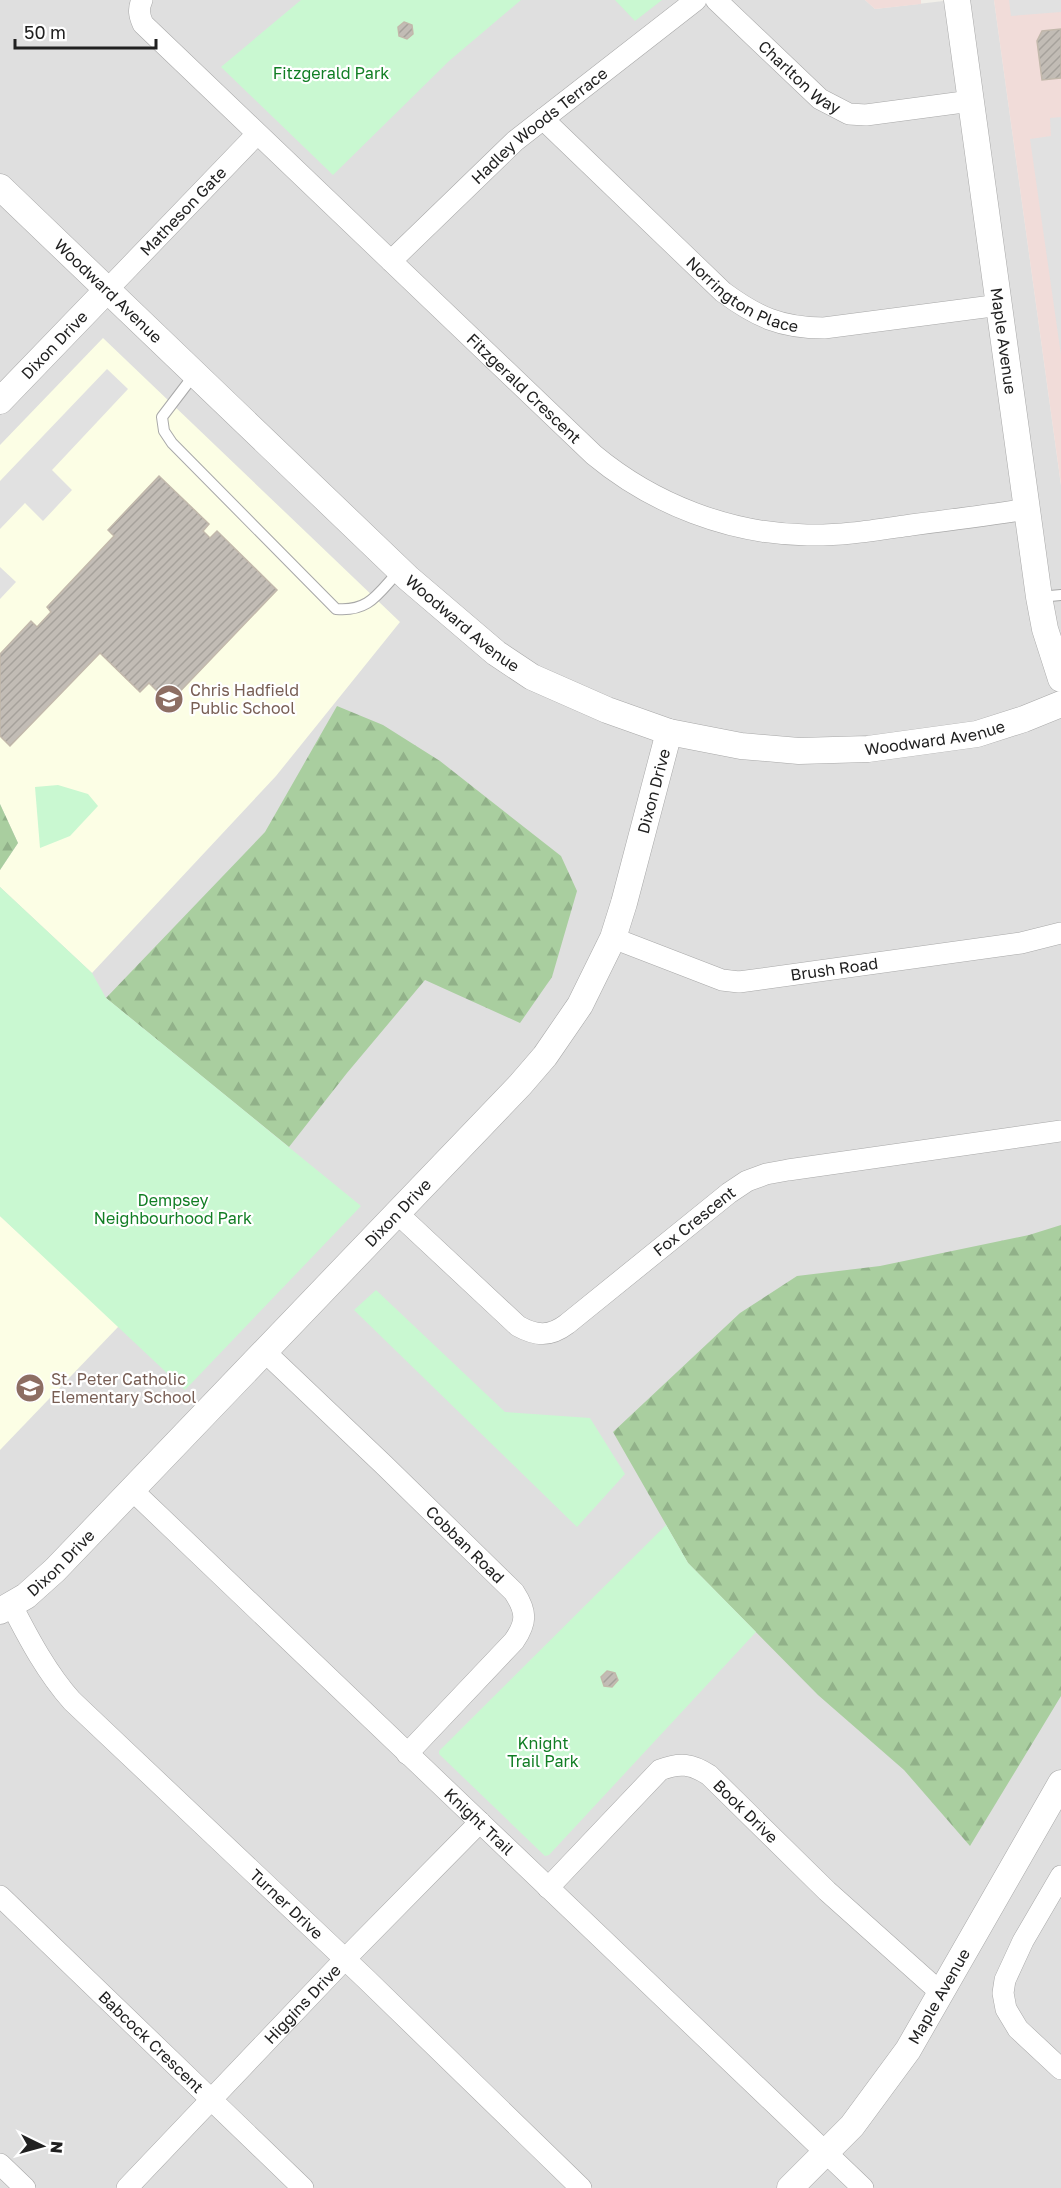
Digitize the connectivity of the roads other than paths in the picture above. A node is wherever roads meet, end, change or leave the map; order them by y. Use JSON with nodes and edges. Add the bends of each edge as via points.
{"nodes":[{"id":1,"x":142,"y":0,"type":"edge"},
{"id":2,"x":696,"y":0,"type":"edge"},
{"id":3,"x":716,"y":0,"type":"edge"},
{"id":4,"x":957,"y":0,"type":"edge"},
{"id":5,"x":971,"y":101,"type":"junction"},
{"id":6,"x":543,"y":119,"type":"junction"},
{"id":7,"x":257,"y":134,"type":"junction"},
{"id":8,"x":0,"y":187,"type":"edge"},
{"id":9,"x":391,"y":261,"type":"junction"},
{"id":10,"x":108,"y":289,"type":"junction"},
{"id":11,"x":1000,"y":305,"type":"junction"},
{"id":12,"x":194,"y":375,"type":"junction"},
{"id":13,"x":0,"y":402,"type":"edge"},
{"id":14,"x":1028,"y":509,"type":"junction"},
{"id":15,"x":400,"y":570,"type":"junction"},
{"id":16,"x":1050,"y":596,"type":"edge"},
{"id":17,"x":1061,"y":679,"type":"edge"},
{"id":18,"x":1061,"y":704,"type":"edge"},
{"id":19,"x":669,"y":732,"type":"junction"},
{"id":20,"x":1061,"y":933,"type":"edge"},
{"id":21,"x":613,"y":938,"type":"junction"},
{"id":22,"x":1061,"y":1131,"type":"edge"},
{"id":23,"x":397,"y":1213,"type":"junction"},
{"id":24,"x":264,"y":1351,"type":"junction"},
{"id":25,"x":132,"y":1490,"type":"junction"},
{"id":26,"x":6,"y":1609,"type":"edge"},
{"id":27,"x":407,"y":1754,"type":"junction"},
{"id":28,"x":1061,"y":1784,"type":"edge"},
{"id":29,"x":480,"y":1822,"type":"junction"},
{"id":30,"x":1061,"y":1876,"type":"edge"},
{"id":31,"x":548,"y":1888,"type":"junction"},
{"id":32,"x":0,"y":1896,"type":"edge"},
{"id":33,"x":345,"y":1959,"type":"junction"},
{"id":34,"x":940,"y":1992,"type":"junction"},
{"id":35,"x":1061,"y":2069,"type":"edge"},
{"id":36,"x":211,"y":2100,"type":"junction"},
{"id":37,"x":826,"y":2152,"type":"junction"},
{"id":38,"x":0,"y":2164,"type":"edge"},
{"id":39,"x":25,"y":2188,"type":"edge"},
{"id":40,"x":127,"y":2188,"type":"edge"},
{"id":41,"x":303,"y":2188,"type":"edge"},
{"id":42,"x":581,"y":2188,"type":"edge"},
{"id":43,"x":790,"y":2188,"type":"edge"},
{"id":44,"x":863,"y":2188,"type":"edge"}],
"edges":[{"from":1,"to":7,"type":"street","name":"Fitzgerald Crescent","via":[[139,15],[143,24]]},
{"from":2,"to":6,"type":"street","name":"Hadley Woods Terrace"},
{"from":3,"to":5,"type":"street","name":"Charlton Way","via":[[820,99],[849,114]]},
{"from":4,"to":5,"type":"street","name":"Maple Avenue"},
{"from":5,"to":11,"type":"street","name":"Maple Avenue"},
{"from":6,"to":9,"type":"street","name":"Hadley Woods Terrace","via":[[515,141]]},
{"from":6,"to":11,"type":"street","name":"Norrington Place","via":[[723,292],[771,321],[824,328]]},
{"from":7,"to":9,"type":"street","name":"Fitzgerald Crescent"},
{"from":7,"to":10,"type":"street","name":"Matheson Gate"},
{"from":8,"to":10,"type":"street","name":"Woodward Avenue"},
{"from":9,"to":14,"type":"street","name":"Fitzgerald Crescent","via":[[610,469],[654,495],[706,518],[762,531],[827,535]]},
{"from":10,"to":12,"type":"street","name":"Woodward Avenue"},
{"from":10,"to":13,"type":"street","name":"Dixon Drive"},
{"from":11,"to":14,"type":"street","name":"Maple Avenue"},
{"from":12,"to":15,"type":"street","name":"Woodward Avenue"},
{"from":12,"to":15,"type":"lane","via":[[162,417],[164,431],[336,609],[353,610],[368,604]]},
{"from":14,"to":16,"type":"street","name":"Maple Avenue"},
{"from":15,"to":19,"type":"street","name":"Woodward Avenue","via":[[496,653],[532,677]]},
{"from":16,"to":17,"type":"street","name":"Maple Avenue","via":[[1050,650]]},
{"from":18,"to":19,"type":"street","name":"Woodward Avenue","via":[[977,734],[843,751],[768,749]]},
{"from":19,"to":21,"type":"street","name":"Dixon Drive"},
{"from":20,"to":21,"type":"street","name":"Brush Road","via":[[1021,943],[739,982],[722,980]]},
{"from":21,"to":23,"type":"street","name":"Dixon Drive","via":[[580,1005],[544,1056]]},
{"from":22,"to":23,"type":"street","name":"Fox Crescent","via":[[788,1170],[747,1181],[705,1210],[559,1330],[538,1335],[518,1326]]},
{"from":23,"to":24,"type":"street","name":"Dixon Drive"},
{"from":24,"to":25,"type":"street","name":"Dixon Drive"},
{"from":24,"to":27,"type":"street","name":"Cobban Road","via":[[522,1604],[525,1617],[513,1641]]},
{"from":25,"to":26,"type":"street","name":"Dixon Drive","via":[[55,1570]]},
{"from":25,"to":27,"type":"street","name":"Knight Trail"},
{"from":26,"to":33,"type":"street","name":"Turner Drive","via":[[72,1701]]},
{"from":27,"to":29,"type":"street","name":"Knight Trail"},
{"from":28,"to":34,"type":"street","name":"Maple Avenue"},
{"from":29,"to":31,"type":"street","name":"Knight Trail"},
{"from":29,"to":33,"type":"street","name":"Higgins Drive"},
{"from":30,"to":35,"type":"street","via":[[1023,1941],[1003,1993],[1006,2009],[1018,2030]]},
{"from":31,"to":34,"type":"street","name":"Book Drive","via":[[660,1770],[681,1764],[696,1767],[710,1775],[827,1891]]},
{"from":31,"to":37,"type":"street","name":"Knight Trail"},
{"from":32,"to":36,"type":"street","name":"Babcock Crescent"},
{"from":33,"to":36,"type":"street","name":"Higgins Drive"},
{"from":33,"to":42,"type":"street","name":"Turner Drive"},
{"from":34,"to":37,"type":"street","name":"Maple Avenue","via":[[908,2050],[852,2126]]},
{"from":36,"to":40,"type":"street","name":"Higgins Drive"},
{"from":36,"to":41,"type":"street","name":"Babcock Crescent"},
{"from":37,"to":43,"type":"street","name":"Maple Avenue"},
{"from":37,"to":44,"type":"street","name":"Knight Trail"},
{"from":38,"to":39,"type":"street"}]}
